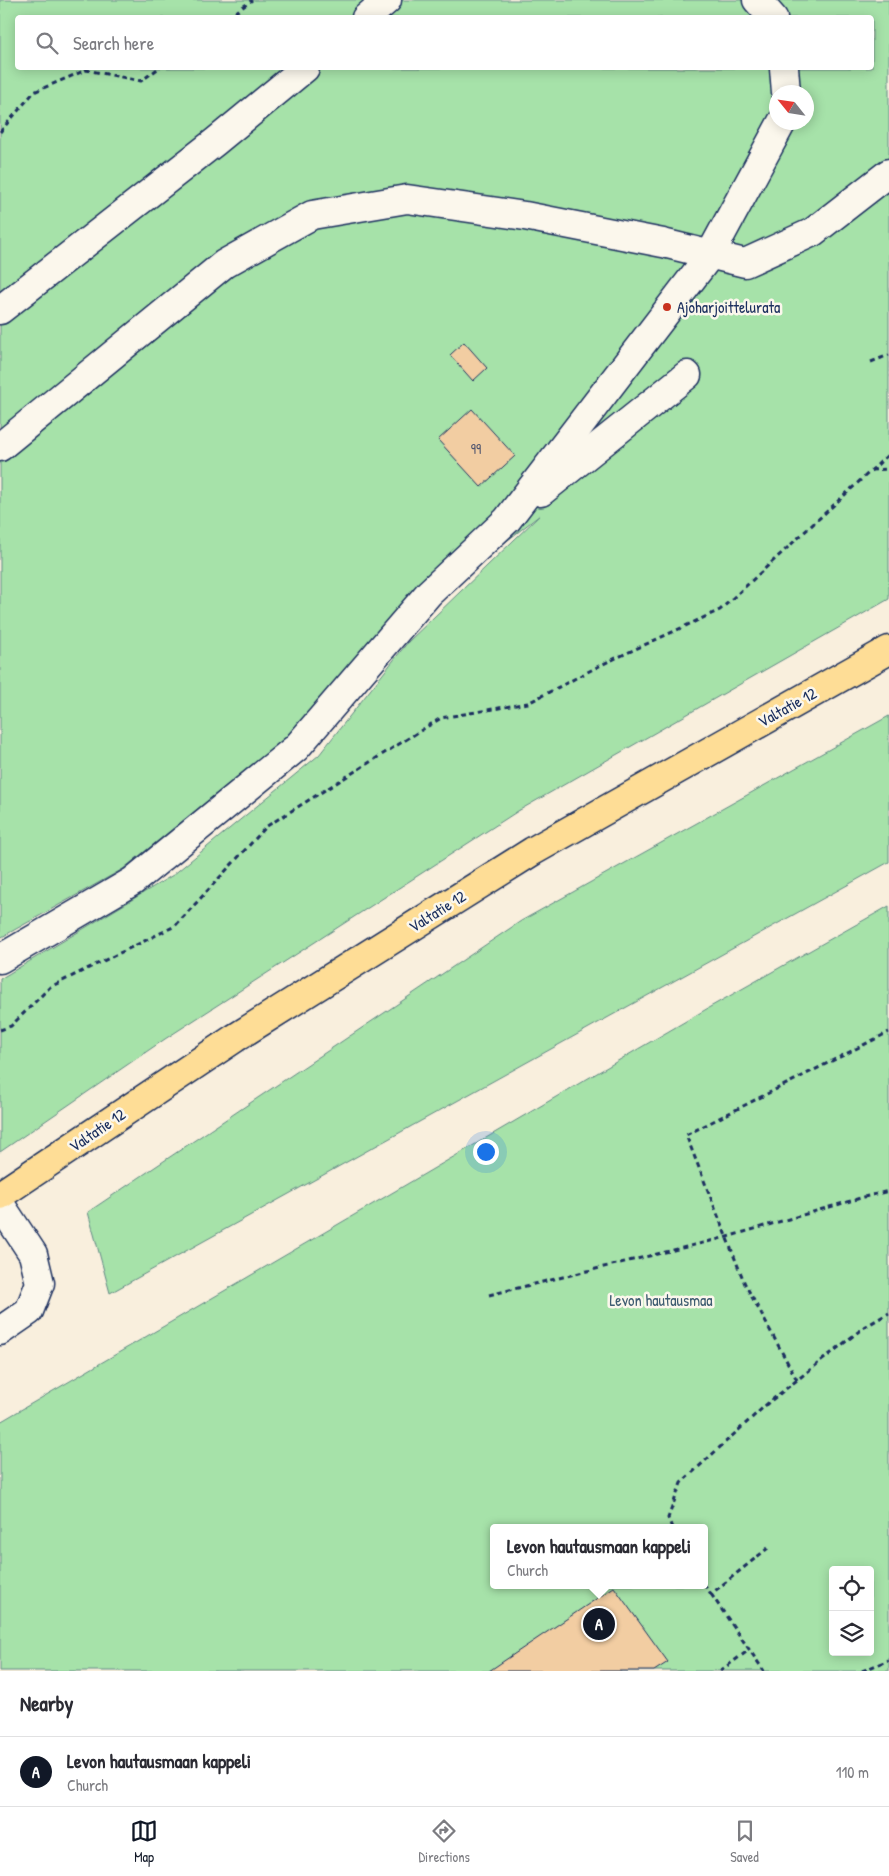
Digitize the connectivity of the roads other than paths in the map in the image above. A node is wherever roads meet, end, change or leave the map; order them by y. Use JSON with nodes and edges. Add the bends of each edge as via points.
{"nodes":[{"id":1,"x":387,"y":0,"type":"edge"},
{"id":2,"x":757,"y":0,"type":"edge"},
{"id":3,"x":370,"y":15,"type":"edge"},
{"id":4,"x":770,"y":15,"type":"edge"},
{"id":5,"x":303,"y":70,"type":"edge"},
{"id":6,"x":784,"y":70,"type":"edge"},
{"id":7,"x":785,"y":85,"type":"edge"},
{"id":8,"x":778,"y":130,"type":"edge"},
{"id":9,"x":889,"y":173,"type":"edge"},
{"id":10,"x":710,"y":255,"type":"junction"},
{"id":11,"x":0,"y":310,"type":"edge"},
{"id":12,"x":686,"y":375,"type":"dead end"},
{"id":13,"x":2,"y":444,"type":"edge"},
{"id":14,"x":507,"y":520,"type":"junction"},
{"id":15,"x":889,"y":650,"type":"edge"},
{"id":16,"x":0,"y":959,"type":"edge"},
{"id":17,"x":0,"y":1195,"type":"edge"},
{"id":18,"x":0,"y":1204,"type":"edge"},
{"id":19,"x":0,"y":1330,"type":"edge"}],
"edges":[{"from":1,"to":3,"type":"lane"},
{"from":2,"to":4,"type":"lane"},
{"from":5,"to":11,"type":"lane"},
{"from":6,"to":7,"type":"lane"},
{"from":8,"to":10,"type":"lane"},
{"from":9,"to":10,"type":"lane","via":[[813,232],[745,263]]},
{"from":10,"to":13,"type":"lane","via":[[525,216],[407,199],[312,215],[224,264]]},
{"from":10,"to":14,"type":"lane"},
{"from":12,"to":14,"type":"lane"},
{"from":14,"to":16,"type":"lane","via":[[429,593],[296,748],[132,881]]},
{"from":15,"to":17,"type":"highway","name":"Valtatie 12","via":[[533,851],[235,1038]]},
{"from":18,"to":19,"type":"lane","via":[[33,1254],[40,1283],[29,1311]]}]}
